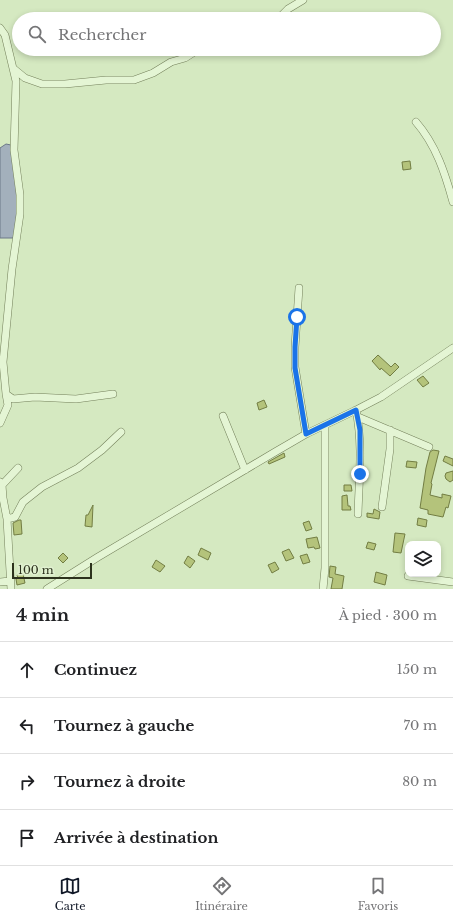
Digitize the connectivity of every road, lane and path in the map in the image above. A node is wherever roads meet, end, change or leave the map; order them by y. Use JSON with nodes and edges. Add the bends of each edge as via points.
{"nodes":[{"id":1,"x":303,"y":0,"type":"edge"},
{"id":2,"x":285,"y":12,"type":"edge"},
{"id":3,"x":0,"y":28,"type":"edge"},
{"id":4,"x":188,"y":56,"type":"edge"},
{"id":5,"x":14,"y":69,"type":"junction"},
{"id":6,"x":416,"y":122,"type":"dead end"},
{"id":7,"x":453,"y":202,"type":"edge"},
{"id":8,"x":299,"y":288,"type":"dead end"},
{"id":9,"x":453,"y":348,"type":"edge"},
{"id":10,"x":6,"y":394,"type":"junction"},
{"id":11,"x":113,"y":394,"type":"dead end"},
{"id":12,"x":357,"y":414,"type":"junction"},
{"id":13,"x":223,"y":416,"type":"dead end"},
{"id":14,"x":0,"y":423,"type":"edge"},
{"id":15,"x":324,"y":425,"type":"junction"},
{"id":16,"x":390,"y":430,"type":"junction"},
{"id":17,"x":121,"y":432,"type":"dead end"},
{"id":18,"x":306,"y":434,"type":"junction"},
{"id":19,"x":429,"y":447,"type":"dead end"},
{"id":20,"x":18,"y":468,"type":"dead end"},
{"id":21,"x":245,"y":470,"type":"junction"},
{"id":22,"x":1,"y":484,"type":"edge"},
{"id":23,"x":382,"y":507,"type":"dead end"},
{"id":24,"x":358,"y":514,"type":"dead end"},
{"id":25,"x":7,"y":519,"type":"junction"},
{"id":26,"x":416,"y":577,"type":"edge"},
{"id":27,"x":10,"y":581,"type":"junction"},
{"id":28,"x":0,"y":582,"type":"edge"},
{"id":29,"x":453,"y":582,"type":"edge"},
{"id":30,"x":11,"y":589,"type":"edge"},
{"id":31,"x":47,"y":589,"type":"edge"},
{"id":32,"x":323,"y":589,"type":"edge"}],
"edges":[{"from":1,"to":2,"type":"street"},
{"from":3,"to":5,"type":"street","via":[[5,35]]},
{"from":4,"to":5,"type":"street","via":[[134,80],[42,84],[25,78]]},
{"from":5,"to":10,"type":"street","via":[[14,150],[20,214],[3,362]]},
{"from":6,"to":7,"type":"street","via":[[437,153]]},
{"from":8,"to":18,"type":"street","via":[[295,368]]},
{"from":9,"to":12,"type":"street"},
{"from":10,"to":11,"type":"street","via":[[13,399],[76,399]]},
{"from":10,"to":14,"type":"street","via":[[8,405]]},
{"from":12,"to":15,"type":"street"},
{"from":12,"to":16,"type":"street"},
{"from":12,"to":24,"type":"street","via":[[361,448]]},
{"from":13,"to":21,"type":"street"},
{"from":15,"to":18,"type":"street"},
{"from":15,"to":32,"type":"street"},
{"from":16,"to":19,"type":"street"},
{"from":16,"to":23,"type":"street"},
{"from":17,"to":25,"type":"street","via":[[78,468],[23,502],[15,517]]},
{"from":18,"to":21,"type":"street"},
{"from":20,"to":22,"type":"street"},
{"from":21,"to":31,"type":"street"},
{"from":22,"to":25,"type":"street"},
{"from":25,"to":27,"type":"street"},
{"from":26,"to":29,"type":"street"},
{"from":27,"to":28,"type":"street"},
{"from":27,"to":30,"type":"street"}]}
